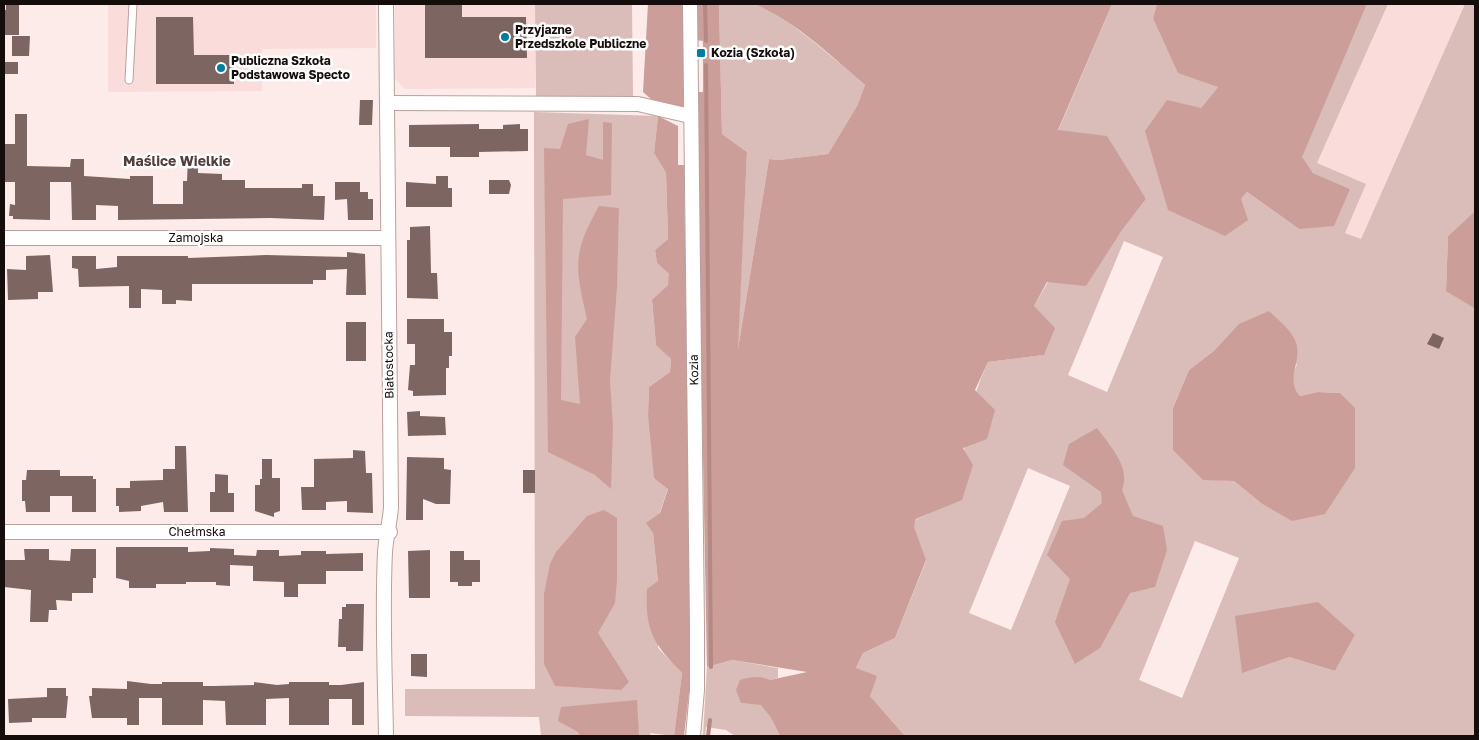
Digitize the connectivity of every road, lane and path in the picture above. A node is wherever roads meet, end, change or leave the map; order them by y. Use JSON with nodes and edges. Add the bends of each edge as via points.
{"nodes":[{"id":1,"x":133,"y":4,"type":"edge"},
{"id":2,"x":386,"y":4,"type":"edge"},
{"id":3,"x":690,"y":4,"type":"edge"},
{"id":4,"x":129,"y":80,"type":"dead end"},
{"id":5,"x":389,"y":103,"type":"junction"},
{"id":6,"x":690,"y":116,"type":"junction"},
{"id":7,"x":4,"y":238,"type":"edge"},
{"id":8,"x":388,"y":238,"type":"junction"},
{"id":9,"x":4,"y":532,"type":"edge"},
{"id":10,"x":390,"y":532,"type":"junction"},
{"id":11,"x":386,"y":731,"type":"edge"},
{"id":12,"x":693,"y":736,"type":"edge"}],
"edges":[{"from":1,"to":4,"type":"lane"},
{"from":2,"to":5,"type":"street","name":"Białostocka"},
{"from":3,"to":6,"type":"street","name":"Kozia"},
{"from":5,"to":6,"type":"street","via":[[638,104]]},
{"from":5,"to":8,"type":"street","name":"Białostocka"},
{"from":6,"to":12,"type":"street","name":"Kozia","via":[[697,626]]},
{"from":7,"to":8,"type":"street","name":"Zamojska"},
{"from":8,"to":10,"type":"street","name":"Białostocka"},
{"from":9,"to":10,"type":"street","name":"Chełmska"},
{"from":10,"to":11,"type":"street","name":"Białostocka","via":[[386,549],[384,604]]}]}
